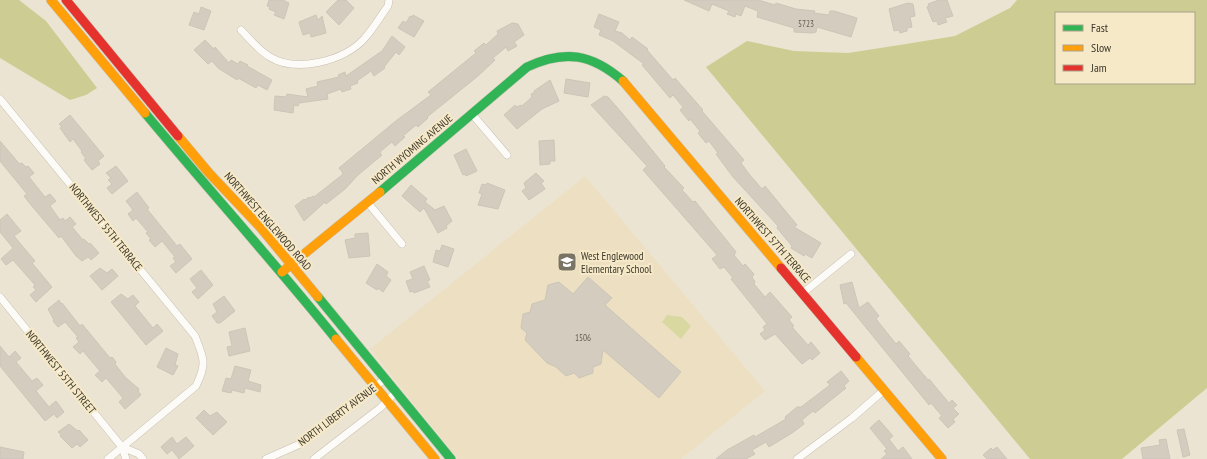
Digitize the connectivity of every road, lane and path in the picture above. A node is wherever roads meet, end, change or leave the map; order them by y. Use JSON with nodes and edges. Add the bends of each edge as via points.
{"nodes":[{"id":1,"x":51,"y":0,"type":"edge"},
{"id":2,"x":66,"y":0,"type":"edge"},
{"id":3,"x":389,"y":0,"type":"edge"},
{"id":4,"x":241,"y":30,"type":"dead end"},
{"id":5,"x":572,"y":55,"type":"joint"},
{"id":6,"x":0,"y":99,"type":"edge"},
{"id":7,"x":472,"y":114,"type":"junction"},
{"id":8,"x":507,"y":155,"type":"dead end"},
{"id":9,"x":368,"y":203,"type":"junction"},
{"id":10,"x":402,"y":244,"type":"dead end"},
{"id":11,"x":851,"y":254,"type":"dead end"},
{"id":12,"x":291,"y":265,"type":"junction"},
{"id":13,"x":282,"y":272,"type":"junction"},
{"id":14,"x":803,"y":293,"type":"junction"},
{"id":15,"x":0,"y":297,"type":"edge"},
{"id":16,"x":385,"y":379,"type":"junction"},
{"id":17,"x":374,"y":387,"type":"junction"},
{"id":18,"x":883,"y":391,"type":"junction"},
{"id":19,"x":396,"y":392,"type":"junction"},
{"id":20,"x":386,"y":402,"type":"junction"},
{"id":21,"x":122,"y":447,"type":"junction"},
{"id":22,"x":108,"y":459,"type":"edge"},
{"id":23,"x":126,"y":459,"type":"edge"},
{"id":24,"x":143,"y":459,"type":"edge"},
{"id":25,"x":266,"y":459,"type":"edge"},
{"id":26,"x":314,"y":459,"type":"edge"},
{"id":27,"x":435,"y":459,"type":"edge"},
{"id":28,"x":451,"y":459,"type":"edge"},
{"id":29,"x":798,"y":459,"type":"edge"},
{"id":30,"x":942,"y":459,"type":"edge"}],
"edges":[{"from":1,"to":13,"type":"main road","name":"NORTHWEST ENGLEWOOD ROAD","via":[[193,171]]},
{"from":2,"to":12,"type":"main road","name":"NORTHWEST ENGLEWOOD ROAD","via":[[209,173],[260,227]]},
{"from":3,"to":4,"type":"street","via":[[388,6],[364,40],[351,50],[321,62],[303,65],[271,58]]},
{"from":5,"to":7,"type":"main road","name":"NORTH WYOMING AVENUE","via":[[541,58],[527,66]]},
{"from":5,"to":14,"type":"main road","name":"NORTHWEST 57TH TERRACE","via":[[601,64],[625,83]]},
{"from":6,"to":21,"type":"street","name":"NORTHWEST 55TH TERRACE","via":[[195,336],[205,360],[196,386]]},
{"from":7,"to":8,"type":"street"},
{"from":7,"to":9,"type":"main road","name":"NORTH WYOMING AVENUE"},
{"from":9,"to":10,"type":"street"},
{"from":9,"to":12,"type":"main road","name":"NORTH WYOMING AVENUE"},
{"from":11,"to":14,"type":"street"},
{"from":12,"to":13,"type":"main road","name":"NORTH WYOMING AVENUE"},
{"from":12,"to":16,"type":"main road","name":"NORTHWEST ENGLEWOOD ROAD"},
{"from":13,"to":17,"type":"main road","name":"NORTHWEST ENGLEWOOD ROAD"},
{"from":14,"to":18,"type":"main road","name":"NORTHWEST 57TH TERRACE"},
{"from":15,"to":21,"type":"street","name":"NORTHWEST 55TH STREET"},
{"from":16,"to":17,"type":"street","name":"NORTH LIBERTY AVENUE"},
{"from":16,"to":19,"type":"main road","name":"NORTHWEST ENGLEWOOD ROAD"},
{"from":17,"to":20,"type":"main road","name":"NORTHWEST ENGLEWOOD ROAD"},
{"from":17,"to":25,"type":"street","name":"NORTH LIBERTY AVENUE","via":[[300,444]]},
{"from":18,"to":29,"type":"street"},
{"from":18,"to":30,"type":"main road","name":"NORTHWEST 57TH TERRACE"},
{"from":19,"to":20,"type":"street","name":"NORTH LIBERTY AVENUE"},
{"from":19,"to":28,"type":"main road","name":"NORTHWEST ENGLEWOOD ROAD"},
{"from":20,"to":26,"type":"street","name":"NORTH LIBERTY AVENUE"},
{"from":20,"to":27,"type":"main road","name":"NORTHWEST ENGLEWOOD ROAD"},
{"from":21,"to":22,"type":"street"},
{"from":21,"to":23,"type":"street","name":"NORTHWEST 55TH STREET"},
{"from":21,"to":24,"type":"street","name":"NORTHWEST 55TH STREET","via":[[139,454]]}]}
